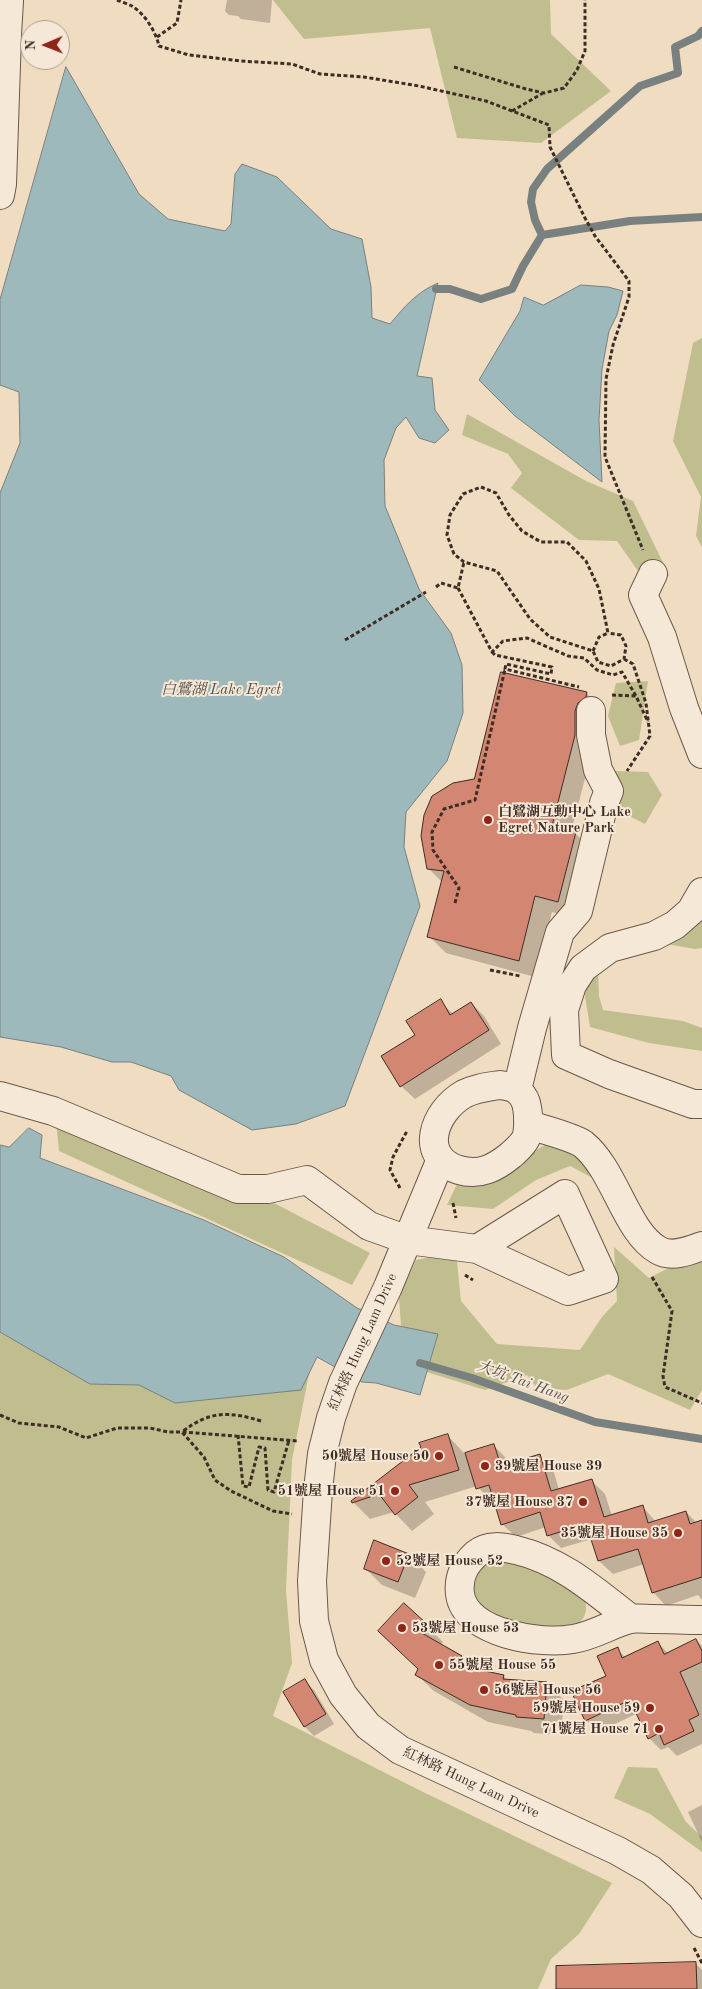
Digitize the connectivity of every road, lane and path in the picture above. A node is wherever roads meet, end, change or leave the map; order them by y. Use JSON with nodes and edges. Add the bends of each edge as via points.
{"nodes":[{"id":1,"x":117,"y":0,"type":"edge"},
{"id":2,"x":181,"y":0,"type":"edge"},
{"id":3,"x":585,"y":0,"type":"edge"},
{"id":4,"x":9,"y":1,"type":"edge"},
{"id":5,"x":157,"y":37,"type":"junction"},
{"id":6,"x":454,"y":67,"type":"dead end"},
{"id":7,"x":544,"y":93,"type":"junction"},
{"id":8,"x":511,"y":111,"type":"junction"},
{"id":9,"x":0,"y":195,"type":"edge"},
{"id":10,"x":464,"y":562,"type":"junction"},
{"id":11,"x":653,"y":574,"type":"joint"},
{"id":12,"x":436,"y":587,"type":"dead end"},
{"id":13,"x":458,"y":588,"type":"junction"},
{"id":14,"x":426,"y":592,"type":"dead end"},
{"id":15,"x":608,"y":632,"type":"junction"},
{"id":16,"x":345,"y":640,"type":"dead end"},
{"id":17,"x":592,"y":651,"type":"junction"},
{"id":18,"x":492,"y":652,"type":"junction"},
{"id":19,"x":624,"y":659,"type":"junction"},
{"id":20,"x":505,"y":669,"type":"junction"},
{"id":21,"x":636,"y":696,"type":"junction"},
{"id":22,"x":593,"y":697,"type":"junction"},
{"id":23,"x":648,"y":722,"type":"junction"},
{"id":24,"x":702,"y":754,"type":"edge"},
{"id":25,"x":609,"y":791,"type":"junction"},
{"id":26,"x":702,"y":892,"type":"edge"},
{"id":27,"x":455,"y":903,"type":"dead end"},
{"id":28,"x":517,"y":1090,"type":"junction"},
{"id":29,"x":0,"y":1096,"type":"edge"},
{"id":30,"x":702,"y":1104,"type":"edge"},
{"id":31,"x":529,"y":1125,"type":"junction"},
{"id":32,"x":441,"y":1159,"type":"junction"},
{"id":33,"x":408,"y":1240,"type":"junction"},
{"id":34,"x":702,"y":1246,"type":"edge"},
{"id":35,"x":477,"y":1248,"type":"dead end"},
{"id":36,"x":457,"y":1270,"type":"dead end"},
{"id":37,"x":473,"y":1280,"type":"dead end"},
{"id":38,"x":0,"y":1415,"type":"edge"},
{"id":39,"x":260,"y":1421,"type":"dead end"},
{"id":40,"x":182,"y":1432,"type":"junction"},
{"id":41,"x":238,"y":1435,"type":"junction"},
{"id":42,"x":297,"y":1514,"type":"dead end"},
{"id":43,"x":631,"y":1619,"type":"junction"},
{"id":44,"x":702,"y":1620,"type":"edge"},
{"id":45,"x":698,"y":1934,"type":"edge"},
{"id":46,"x":702,"y":1963,"type":"edge"}],
"edges":[{"from":1,"to":5,"type":"path","via":[[133,7]]},
{"from":2,"to":5,"type":"path","via":[[177,23]]},
{"from":3,"to":7,"type":"path","via":[[586,51],[564,88]]},
{"from":4,"to":9,"type":"street"},
{"from":5,"to":8,"type":"path","via":[[159,46],[189,55],[292,64],[320,74],[419,86]]},
{"from":6,"to":7,"type":"path"},
{"from":7,"to":8,"type":"path"},
{"from":8,"to":11,"type":"path","via":[[549,125],[550,147],[585,218],[629,281],[629,297],[606,379],[605,458]]},
{"from":10,"to":13,"type":"path"},
{"from":10,"to":15,"type":"path","via":[[454,554],[447,535],[450,515],[463,494],[481,487],[496,493],[522,531],[541,542],[567,542],[586,562],[599,589]]},
{"from":10,"to":17,"type":"path","via":[[497,571],[530,619],[550,637]]},
{"from":11,"to":24,"type":"street","via":[[643,595],[662,637]]},
{"from":12,"to":13,"type":"path","via":[[441,583]]},
{"from":13,"to":18,"type":"path"},
{"from":14,"to":16,"type":"path"},
{"from":15,"to":17,"type":"path","via":[[600,637]]},
{"from":15,"to":19,"type":"path","via":[[621,636],[626,646]]},
{"from":17,"to":19,"type":"path","via":[[598,662],[611,666]]},
{"from":18,"to":20,"type":"path","via":[[552,667],[551,674],[506,664]]},
{"from":18,"to":21,"type":"path","via":[[503,641],[527,638],[568,656],[584,658],[597,670],[613,675],[622,672]]},
{"from":19,"to":23,"type":"path","via":[[633,664],[646,702]]},
{"from":20,"to":22,"type":"path"},
{"from":20,"to":27,"type":"path","via":[[475,800],[444,808],[432,832],[433,850],[459,888]]},
{"from":21,"to":22,"type":"path"},
{"from":21,"to":23,"type":"path"},
{"from":22,"to":25,"type":"street","via":[[592,735],[598,770]]},
{"from":23,"to":25,"type":"path","via":[[650,736]]},
{"from":25,"to":28,"type":"street","via":[[578,911],[560,932]]},
{"from":26,"to":30,"type":"street","via":[[691,911],[676,925],[654,936],[610,948],[583,968],[572,985],[564,1010],[566,1055],[692,1104]]},
{"from":28,"to":31,"type":"street","via":[[526,1102]]},
{"from":28,"to":32,"type":"street","via":[[500,1085],[478,1088],[464,1094],[444,1110],[433,1137],[434,1148]]},
{"from":29,"to":33,"type":"street","via":[[53,1111],[238,1189],[268,1189],[307,1180],[370,1226]]},
{"from":31,"to":32,"type":"street","via":[[526,1138],[518,1149],[498,1166],[484,1172],[454,1168]]},
{"from":31,"to":34,"type":"street","via":[[581,1143],[599,1160],[642,1237],[659,1251],[682,1254]]},
{"from":32,"to":33,"type":"street","name":"紅林路 Hung Lam Drive"},
{"from":33,"to":35,"type":"street"},
{"from":33,"to":45,"type":"street","name":"紅林路 Hung Lam Drive","via":[[343,1383],[330,1418],[322,1454],[312,1581],[314,1621],[324,1660],[343,1695],[368,1726],[400,1750],[618,1851],[651,1870],[681,1896]]},
{"from":36,"to":37,"type":"path"},
{"from":38,"to":40,"type":"path","via":[[19,1423],[59,1427],[86,1438],[117,1428]]},
{"from":39,"to":40,"type":"path","via":[[238,1414],[222,1415],[194,1422]]},
{"from":40,"to":41,"type":"path"},
{"from":40,"to":42,"type":"path","via":[[204,1457],[216,1480],[231,1491],[273,1511]]},
{"from":41,"to":41,"type":"path","via":[[289,1440],[274,1492],[268,1490],[265,1448],[259,1447],[249,1487],[243,1486]]},
{"from":43,"to":43,"type":"street","via":[[573,1640],[532,1640],[512,1636],[475,1618],[466,1609],[460,1597],[462,1571],[469,1560],[491,1547],[526,1552],[567,1570]]},
{"from":43,"to":44,"type":"street"},
{"from":45,"to":46,"type":"path"}]}
